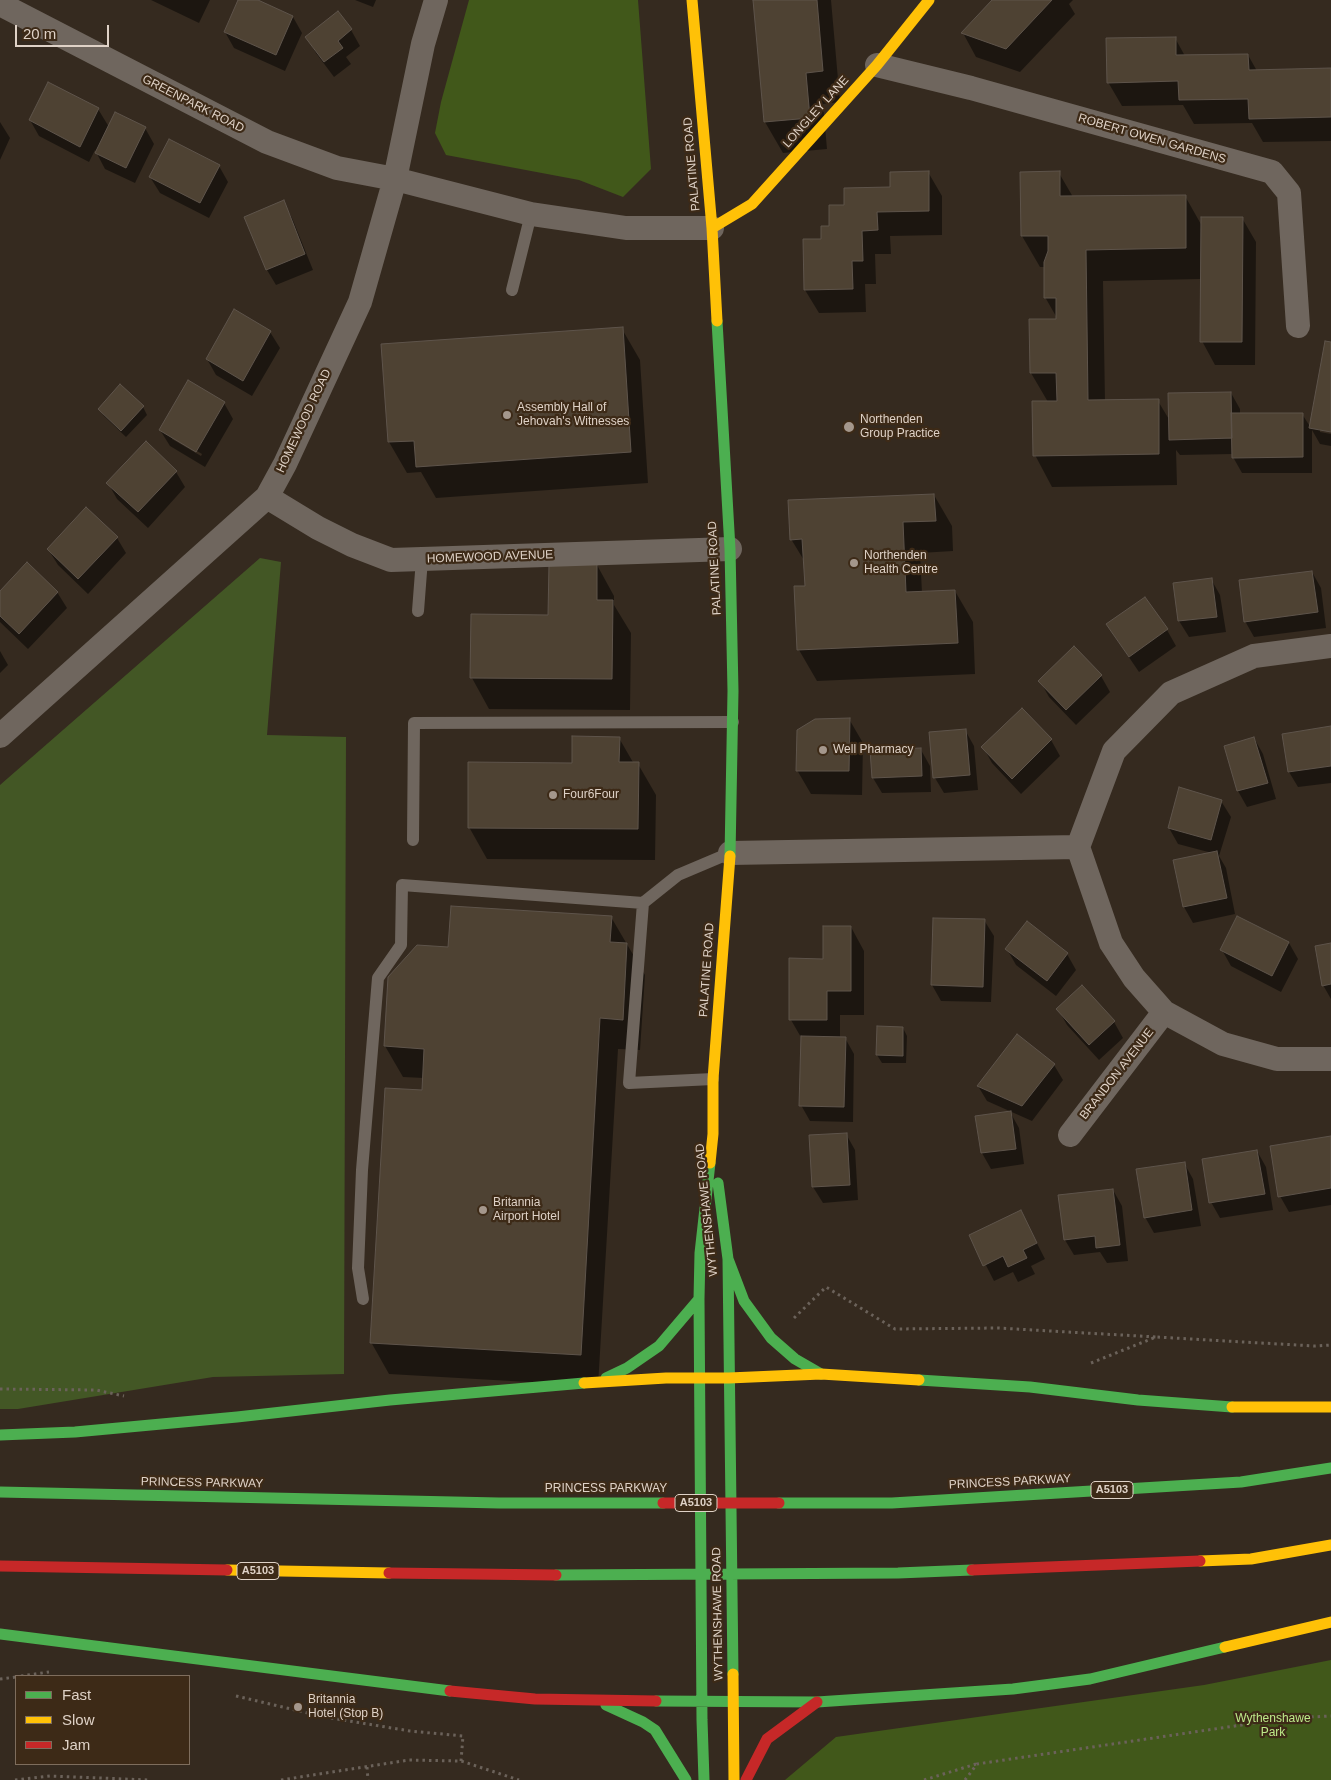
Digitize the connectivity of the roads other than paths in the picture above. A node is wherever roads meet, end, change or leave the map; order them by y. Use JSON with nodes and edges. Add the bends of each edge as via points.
{"nodes":[{"id":1,"x":436,"y":0,"type":"edge"},
{"id":2,"x":692,"y":0,"type":"edge"},
{"id":3,"x":929,"y":0,"type":"edge"},
{"id":4,"x":0,"y":4,"type":"edge"},
{"id":5,"x":877,"y":65,"type":"junction"},
{"id":6,"x":395,"y":179,"type":"junction"},
{"id":7,"x":531,"y":214,"type":"junction"},
{"id":8,"x":712,"y":228,"type":"junction"},
{"id":9,"x":512,"y":290,"type":"dead end"},
{"id":10,"x":1298,"y":326,"type":"dead end"},
{"id":11,"x":267,"y":497,"type":"junction"},
{"id":12,"x":730,"y":549,"type":"junction"},
{"id":13,"x":422,"y":559,"type":"junction"},
{"id":14,"x":418,"y":611,"type":"dead end"},
{"id":15,"x":1331,"y":646,"type":"edge"},
{"id":16,"x":733,"y":722,"type":"junction"},
{"id":17,"x":0,"y":736,"type":"edge"},
{"id":18,"x":413,"y":840,"type":"dead end"},
{"id":19,"x":1078,"y":847,"type":"junction"},
{"id":20,"x":730,"y":853,"type":"junction"},
{"id":21,"x":643,"y":903,"type":"junction"},
{"id":22,"x":1164,"y":1012,"type":"junction"},
{"id":23,"x":1331,"y":1059,"type":"edge"},
{"id":24,"x":713,"y":1079,"type":"junction"},
{"id":25,"x":713,"y":1134,"type":"junction"},
{"id":26,"x":1070,"y":1135,"type":"dead end"},
{"id":27,"x":728,"y":1259,"type":"junction"},
{"id":28,"x":698,"y":1299,"type":"junction"},
{"id":29,"x":363,"y":1300,"type":"dead end"},
{"id":30,"x":821,"y":1374,"type":"junction"},
{"id":31,"x":729,"y":1378,"type":"junction"},
{"id":32,"x":700,"y":1379,"type":"junction"},
{"id":33,"x":597,"y":1381,"type":"junction"},
{"id":34,"x":1331,"y":1407,"type":"edge"},
{"id":35,"x":0,"y":1435,"type":"edge"},
{"id":36,"x":1331,"y":1468,"type":"edge"},
{"id":37,"x":0,"y":1492,"type":"edge"},
{"id":38,"x":1331,"y":1545,"type":"edge"},
{"id":39,"x":0,"y":1566,"type":"edge"},
{"id":40,"x":1331,"y":1622,"type":"edge"},
{"id":41,"x":0,"y":1634,"type":"edge"},
{"id":42,"x":594,"y":1700,"type":"junction"},
{"id":43,"x":702,"y":1702,"type":"junction"},
{"id":44,"x":733,"y":1702,"type":"junction"},
{"id":45,"x":817,"y":1702,"type":"junction"},
{"id":46,"x":686,"y":1780,"type":"edge"},
{"id":47,"x":704,"y":1780,"type":"edge"},
{"id":48,"x":734,"y":1780,"type":"edge"},
{"id":49,"x":746,"y":1780,"type":"edge"}],
"edges":[{"from":1,"to":6,"type":"street","name":"HOMEWOOD ROAD","via":[[422,44]]},
{"from":2,"to":8,"type":"main road","name":"PALATINE ROAD"},
{"from":3,"to":5,"type":"main road","name":"LONGLEY LANE"},
{"from":4,"to":6,"type":"street","name":"GREENPARK ROAD","via":[[267,142],[338,168]]},
{"from":5,"to":8,"type":"main road","name":"LONGLEY LANE","via":[[752,204]]},
{"from":5,"to":10,"type":"street","name":"ROBERT OWEN GARDENS","via":[[1272,172],[1289,193]]},
{"from":6,"to":7,"type":"street","name":"GREENPARK ROAD"},
{"from":6,"to":11,"type":"street","name":"HOMEWOOD ROAD","via":[[360,302]]},
{"from":7,"to":8,"type":"street","name":"GREENPARK ROAD","via":[[626,228]]},
{"from":7,"to":9,"type":"lane"},
{"from":8,"to":12,"type":"main road","name":"PALATINE ROAD"},
{"from":11,"to":13,"type":"street","name":"HOMEWOOD AVENUE","via":[[352,545],[391,560]]},
{"from":11,"to":17,"type":"street","name":"HOMEWOOD ROAD"},
{"from":12,"to":13,"type":"street","name":"HOMEWOOD AVENUE"},
{"from":12,"to":16,"type":"main road","name":"PALATINE ROAD"},
{"from":13,"to":14,"type":"lane"},
{"from":15,"to":19,"type":"street","via":[[1254,656],[1171,693],[1114,751]]},
{"from":16,"to":18,"type":"lane","via":[[414,723]]},
{"from":16,"to":20,"type":"main road","name":"PALATINE ROAD"},
{"from":19,"to":20,"type":"street"},
{"from":19,"to":22,"type":"street","via":[[1111,943],[1134,978]]},
{"from":20,"to":21,"type":"lane","via":[[678,875]]},
{"from":20,"to":24,"type":"main road","name":"PALATINE ROAD"},
{"from":21,"to":24,"type":"lane","via":[[629,1083]]},
{"from":21,"to":29,"type":"lane","via":[[402,885],[401,945],[378,978],[362,1170],[358,1268]]},
{"from":22,"to":23,"type":"street","via":[[1223,1044],[1277,1058]]},
{"from":22,"to":26,"type":"street","name":"BRANDON AVENUE"},
{"from":24,"to":25,"type":"main road","name":"PALATINE ROAD"},
{"from":25,"to":27,"type":"main road","name":"WYTHENSHAWE ROAD"},
{"from":25,"to":28,"type":"main road","name":"WYTHENSHAWE ROAD"},
{"from":27,"to":30,"type":"main road","via":[[744,1301],[771,1338],[795,1359]]},
{"from":27,"to":31,"type":"main road","name":"WYTHENSHAWE ROAD"},
{"from":28,"to":32,"type":"main road","name":"WYTHENSHAWE ROAD"},
{"from":28,"to":33,"type":"main road","via":[[660,1346],[627,1368]]},
{"from":30,"to":31,"type":"main road"},
{"from":30,"to":34,"type":"main road","via":[[1030,1387],[1138,1400],[1249,1408]]},
{"from":31,"to":32,"type":"main road"},
{"from":31,"to":44,"type":"main road","name":"WYTHENSHAWE ROAD"},
{"from":32,"to":33,"type":"main road"},
{"from":32,"to":43,"type":"main road","name":"WYTHENSHAWE ROAD"},
{"from":33,"to":35,"type":"main road","via":[[237,1418]]},
{"from":36,"to":37,"type":"main road","name":"PRINCESS PARKWAY","number":"A5103","via":[[1241,1482],[892,1503],[499,1503]]},
{"from":38,"to":39,"type":"main road","number":"A5103","via":[[1251,1559],[898,1573],[517,1575]]},
{"from":40,"to":45,"type":"main road","via":[[1090,1679],[1013,1689]]},
{"from":41,"to":42,"type":"main road","via":[[451,1691],[535,1699]]},
{"from":42,"to":43,"type":"main road"},
{"from":42,"to":46,"type":"main road","via":[[655,1730]]},
{"from":43,"to":44,"type":"main road"},
{"from":43,"to":47,"type":"main road","name":"WYTHENSHAWE ROAD"},
{"from":44,"to":45,"type":"main road"},
{"from":44,"to":48,"type":"main road","name":"WYTHENSHAWE ROAD"},
{"from":45,"to":49,"type":"main road","via":[[767,1739]]}]}
